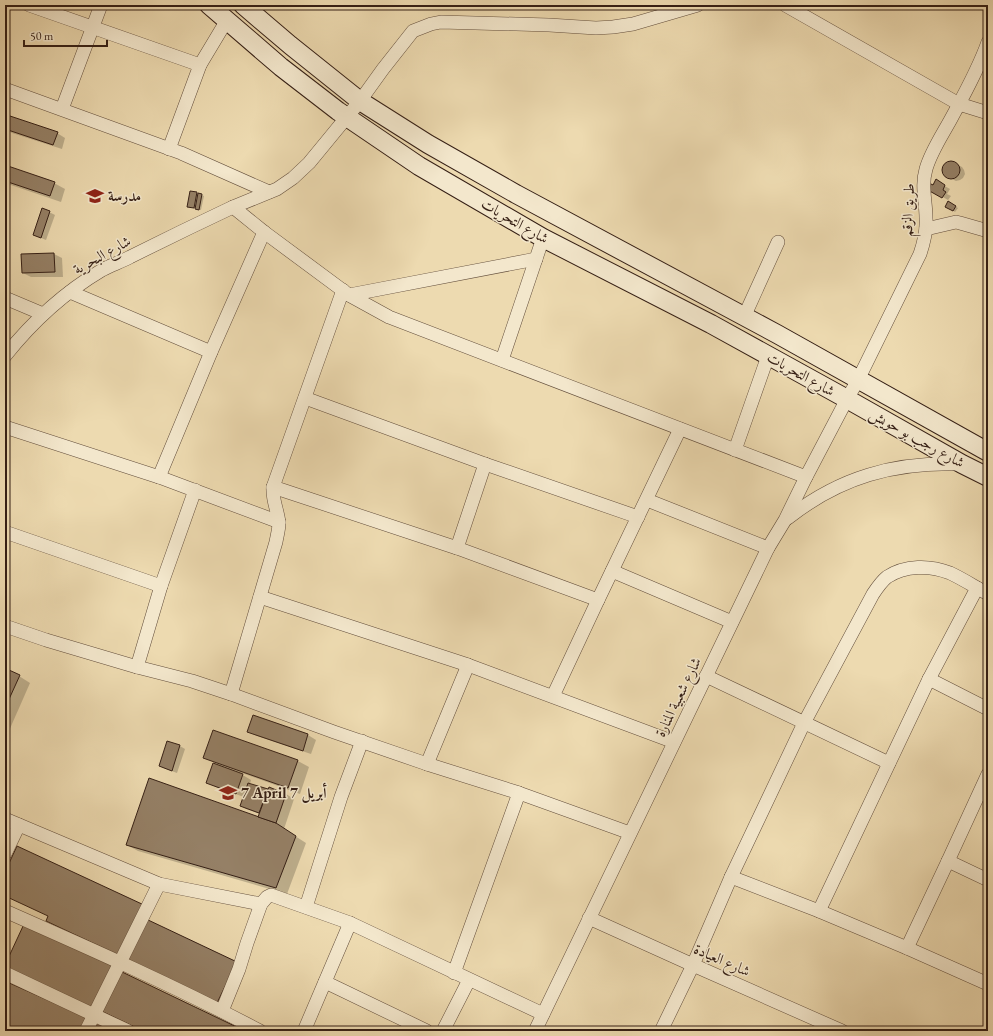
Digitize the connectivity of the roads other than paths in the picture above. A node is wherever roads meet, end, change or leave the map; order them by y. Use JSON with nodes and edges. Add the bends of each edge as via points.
{"nodes":[{"id":1,"x":29,"y":5,"type":"edge"},
{"id":2,"x":101,"y":5,"type":"edge"},
{"id":3,"x":209,"y":5,"type":"edge"},
{"id":4,"x":243,"y":5,"type":"edge"},
{"id":5,"x":698,"y":5,"type":"edge"},
{"id":6,"x":785,"y":5,"type":"edge"},
{"id":7,"x":227,"y":20,"type":"junction"},
{"id":8,"x":92,"y":28,"type":"junction"},
{"id":9,"x":988,"y":42,"type":"edge"},
{"id":10,"x":200,"y":65,"type":"junction"},
{"id":11,"x":5,"y":89,"type":"edge"},
{"id":12,"x":360,"y":100,"type":"junction"},
{"id":13,"x":959,"y":104,"type":"junction"},
{"id":14,"x":62,"y":109,"type":"junction"},
{"id":15,"x":988,"y":113,"type":"edge"},
{"id":16,"x":346,"y":117,"type":"junction"},
{"id":17,"x":169,"y":148,"type":"junction"},
{"id":18,"x":269,"y":192,"type":"junction"},
{"id":19,"x":233,"y":207,"type":"junction"},
{"id":20,"x":926,"y":229,"type":"junction"},
{"id":21,"x":988,"y":231,"type":"edge"},
{"id":22,"x":264,"y":232,"type":"junction"},
{"id":23,"x":543,"y":238,"type":"junction"},
{"id":24,"x":778,"y":242,"type":"dead end"},
{"id":25,"x":536,"y":259,"type":"junction"},
{"id":26,"x":70,"y":292,"type":"junction"},
{"id":27,"x":346,"y":293,"type":"junction"},
{"id":28,"x":5,"y":298,"type":"edge"},
{"id":29,"x":43,"y":314,"type":"junction"},
{"id":30,"x":744,"y":317,"type":"junction"},
{"id":31,"x":211,"y":352,"type":"junction"},
{"id":32,"x":5,"y":356,"type":"edge"},
{"id":33,"x":768,"y":356,"type":"junction"},
{"id":34,"x":502,"y":360,"type":"junction"},
{"id":35,"x":858,"y":380,"type":"junction"},
{"id":36,"x":304,"y":398,"type":"junction"},
{"id":37,"x":847,"y":399,"type":"junction"},
{"id":38,"x":5,"y":427,"type":"edge"},
{"id":39,"x":680,"y":429,"type":"junction"},
{"id":40,"x":735,"y":450,"type":"junction"},
{"id":41,"x":988,"y":452,"type":"edge"},
{"id":42,"x":485,"y":464,"type":"junction"},
{"id":43,"x":962,"y":464,"type":"junction"},
{"id":44,"x":159,"y":477,"type":"junction"},
{"id":45,"x":806,"y":477,"type":"junction"},
{"id":46,"x":988,"y":477,"type":"edge"},
{"id":47,"x":272,"y":487,"type":"junction"},
{"id":48,"x":196,"y":490,"type":"junction"},
{"id":49,"x":647,"y":500,"type":"junction"},
{"id":50,"x":638,"y":517,"type":"junction"},
{"id":51,"x":785,"y":520,"type":"junction"},
{"id":52,"x":278,"y":522,"type":"junction"},
{"id":53,"x":5,"y":532,"type":"edge"},
{"id":54,"x":457,"y":548,"type":"junction"},
{"id":55,"x":768,"y":548,"type":"junction"},
{"id":56,"x":612,"y":571,"type":"junction"},
{"id":57,"x":162,"y":586,"type":"junction"},
{"id":58,"x":982,"y":591,"type":"edge"},
{"id":59,"x":260,"y":598,"type":"junction"},
{"id":60,"x":598,"y":600,"type":"junction"},
{"id":61,"x":732,"y":622,"type":"junction"},
{"id":62,"x":5,"y":626,"type":"edge"},
{"id":63,"x":468,"y":666,"type":"junction"},
{"id":64,"x":138,"y":667,"type":"junction"},
{"id":65,"x":706,"y":676,"type":"junction"},
{"id":66,"x":929,"y":679,"type":"junction"},
{"id":67,"x":231,"y":694,"type":"junction"},
{"id":68,"x":553,"y":696,"type":"junction"},
{"id":69,"x":988,"y":709,"type":"edge"},
{"id":70,"x":804,"y":723,"type":"junction"},
{"id":71,"x":362,"y":741,"type":"junction"},
{"id":72,"x":674,"y":742,"type":"junction"},
{"id":73,"x":889,"y":763,"type":"junction"},
{"id":74,"x":427,"y":764,"type":"junction"},
{"id":75,"x":988,"y":774,"type":"edge"},
{"id":76,"x":519,"y":793,"type":"junction"},
{"id":77,"x":5,"y":819,"type":"edge"},
{"id":78,"x":19,"y":825,"type":"junction"},
{"id":79,"x":630,"y":833,"type":"junction"},
{"id":80,"x":5,"y":854,"type":"edge"},
{"id":81,"x":948,"y":861,"type":"junction"},
{"id":82,"x":731,"y":877,"type":"junction"},
{"id":83,"x":988,"y":880,"type":"edge"},
{"id":84,"x":159,"y":884,"type":"junction"},
{"id":85,"x":261,"y":904,"type":"junction"},
{"id":86,"x":306,"y":907,"type":"junction"},
{"id":87,"x":5,"y":911,"type":"edge"},
{"id":88,"x":819,"y":911,"type":"junction"},
{"id":89,"x":589,"y":918,"type":"junction"},
{"id":90,"x":350,"y":923,"type":"junction"},
{"id":91,"x":907,"y":948,"type":"junction"},
{"id":92,"x":120,"y":962,"type":"junction"},
{"id":93,"x":693,"y":966,"type":"junction"},
{"id":94,"x":5,"y":973,"type":"edge"},
{"id":95,"x":454,"y":973,"type":"junction"},
{"id":96,"x":470,"y":980,"type":"junction"},
{"id":97,"x":325,"y":982,"type":"junction"},
{"id":98,"x":988,"y":984,"type":"edge"},
{"id":99,"x":222,"y":1011,"type":"junction"},
{"id":100,"x":94,"y":1014,"type":"junction"},
{"id":101,"x":543,"y":1014,"type":"junction"},
{"id":102,"x":422,"y":1030,"type":"edge"},
{"id":103,"x":86,"y":1031,"type":"edge"},
{"id":104,"x":128,"y":1031,"type":"edge"},
{"id":105,"x":260,"y":1031,"type":"edge"},
{"id":106,"x":304,"y":1031,"type":"edge"},
{"id":107,"x":443,"y":1031,"type":"edge"},
{"id":108,"x":535,"y":1031,"type":"edge"},
{"id":109,"x":661,"y":1031,"type":"edge"},
{"id":110,"x":842,"y":1031,"type":"edge"}],
"edges":[{"from":1,"to":8,"type":"street"},
{"from":2,"to":8,"type":"street"},
{"from":3,"to":7,"type":"main road","name":"شارع التحريات"},
{"from":4,"to":12,"type":"main road","name":"شارع التحريات"},
{"from":5,"to":12,"type":"street","name":"شارع البحرية","via":[[633,24],[613,27],[441,22],[432,24],[413,31]]},
{"from":6,"to":13,"type":"street"},
{"from":7,"to":10,"type":"street"},
{"from":7,"to":16,"type":"main road","name":"شارع التحريات","via":[[281,67]]},
{"from":8,"to":10,"type":"street"},
{"from":8,"to":14,"type":"street"},
{"from":9,"to":13,"type":"street","name":"طريق الزقم"},
{"from":10,"to":17,"type":"street"},
{"from":11,"to":14,"type":"street"},
{"from":12,"to":16,"type":"street","name":"شارع البحرية"},
{"from":12,"to":30,"type":"main road","name":"شارع التحريات","via":[[454,160]]},
{"from":13,"to":15,"type":"street"},
{"from":13,"to":20,"type":"street","name":"طريق الزقم","via":[[926,169]]},
{"from":14,"to":17,"type":"street"},
{"from":16,"to":18,"type":"street","name":"شارع البحرية","via":[[309,163],[285,184]]},
{"from":16,"to":23,"type":"main road","name":"شارع التحريات","via":[[419,166]]},
{"from":17,"to":18,"type":"street"},
{"from":18,"to":19,"type":"street","name":"شارع البحرية"},
{"from":19,"to":22,"type":"street"},
{"from":19,"to":26,"type":"street","name":"شارع البحرية","via":[[103,269]]},
{"from":20,"to":21,"type":"street","via":[[956,222]]},
{"from":20,"to":35,"type":"street","name":"طريق الزقم","via":[[920,254]]},
{"from":22,"to":27,"type":"street"},
{"from":22,"to":31,"type":"street"},
{"from":23,"to":25,"type":"street"},
{"from":23,"to":33,"type":"main road","name":"شارع التحريات"},
{"from":24,"to":30,"type":"street"},
{"from":25,"to":27,"type":"street"},
{"from":25,"to":34,"type":"street"},
{"from":26,"to":29,"type":"street","name":"شارع البحرية"},
{"from":26,"to":31,"type":"street"},
{"from":27,"to":34,"type":"street","via":[[389,317]]},
{"from":27,"to":36,"type":"street"},
{"from":28,"to":29,"type":"street"},
{"from":29,"to":32,"type":"street","name":"شارع البحرية"},
{"from":30,"to":35,"type":"main road","name":"شارع التحريات"},
{"from":31,"to":44,"type":"street"},
{"from":33,"to":37,"type":"main road","name":"شارع التحريات"},
{"from":33,"to":40,"type":"street"},
{"from":34,"to":39,"type":"street"},
{"from":35,"to":37,"type":"street","name":"شارع شعبية المنارة"},
{"from":35,"to":41,"type":"main road","name":"شارع رجب بو حويش"},
{"from":36,"to":42,"type":"street"},
{"from":36,"to":47,"type":"street"},
{"from":37,"to":43,"type":"main road","name":"شارع رجب بو حويش"},
{"from":37,"to":45,"type":"street","name":"شارع شعبية المنارة"},
{"from":38,"to":44,"type":"street"},
{"from":39,"to":40,"type":"street"},
{"from":39,"to":49,"type":"street"},
{"from":40,"to":45,"type":"street"},
{"from":42,"to":50,"type":"street"},
{"from":42,"to":54,"type":"street"},
{"from":43,"to":46,"type":"main road","name":"شارع رجب بو حويش"},
{"from":43,"to":51,"type":"street","via":[[913,465],[858,478],[820,496]]},
{"from":44,"to":48,"type":"street"},
{"from":45,"to":51,"type":"street","name":"شارع شعبية المنارة"},
{"from":47,"to":52,"type":"street"},
{"from":47,"to":54,"type":"street"},
{"from":48,"to":52,"type":"street"},
{"from":48,"to":57,"type":"street"},
{"from":49,"to":50,"type":"street"},
{"from":49,"to":55,"type":"street"},
{"from":50,"to":56,"type":"street"},
{"from":51,"to":55,"type":"street","name":"شارع شعبية المنارة"},
{"from":52,"to":59,"type":"street","via":[[276,542]]},
{"from":53,"to":57,"type":"street"},
{"from":54,"to":60,"type":"street"},
{"from":55,"to":61,"type":"street","name":"شارع شعبية المنارة"},
{"from":56,"to":60,"type":"street"},
{"from":56,"to":61,"type":"street"},
{"from":57,"to":64,"type":"street"},
{"from":58,"to":66,"type":"street"},
{"from":58,"to":70,"type":"street","via":[[950,573],[936,569],[905,569],[887,578],[873,594]]},
{"from":59,"to":63,"type":"street"},
{"from":59,"to":67,"type":"street"},
{"from":60,"to":68,"type":"street"},
{"from":61,"to":65,"type":"street","name":"شارع شعبية المنارة"},
{"from":62,"to":64,"type":"street"},
{"from":63,"to":68,"type":"street"},
{"from":63,"to":74,"type":"street"},
{"from":64,"to":67,"type":"street"},
{"from":65,"to":70,"type":"street"},
{"from":65,"to":72,"type":"street","name":"شارع شعبية المنارة"},
{"from":66,"to":69,"type":"street"},
{"from":66,"to":73,"type":"street"},
{"from":67,"to":71,"type":"street"},
{"from":68,"to":72,"type":"street"},
{"from":70,"to":73,"type":"street"},
{"from":70,"to":82,"type":"street"},
{"from":71,"to":74,"type":"street"},
{"from":71,"to":86,"type":"street"},
{"from":72,"to":79,"type":"street","name":"شارع شعبية المنارة"},
{"from":73,"to":88,"type":"street"},
{"from":74,"to":76,"type":"street"},
{"from":75,"to":81,"type":"street"},
{"from":76,"to":79,"type":"street"},
{"from":76,"to":95,"type":"street"},
{"from":77,"to":78,"type":"street"},
{"from":78,"to":80,"type":"street"},
{"from":78,"to":84,"type":"street"},
{"from":79,"to":89,"type":"street","name":"شارع شعبية المنارة"},
{"from":81,"to":83,"type":"street"},
{"from":81,"to":91,"type":"street"},
{"from":82,"to":88,"type":"street"},
{"from":82,"to":93,"type":"street"},
{"from":84,"to":85,"type":"street"},
{"from":84,"to":92,"type":"street"},
{"from":85,"to":86,"type":"street","via":[[271,894]]},
{"from":85,"to":99,"type":"street"},
{"from":86,"to":90,"type":"street"},
{"from":87,"to":92,"type":"street"},
{"from":88,"to":91,"type":"street"},
{"from":89,"to":93,"type":"street","name":"شارع العيادة"},
{"from":89,"to":101,"type":"street","name":"شارع شعبية المنارة"},
{"from":90,"to":95,"type":"street"},
{"from":90,"to":97,"type":"street"},
{"from":91,"to":98,"type":"street"},
{"from":92,"to":99,"type":"street"},
{"from":92,"to":100,"type":"street"},
{"from":93,"to":109,"type":"street"},
{"from":93,"to":110,"type":"street","name":"شارع العيادة"},
{"from":94,"to":100,"type":"street"},
{"from":95,"to":96,"type":"street"},
{"from":96,"to":101,"type":"street"},
{"from":96,"to":107,"type":"street"},
{"from":97,"to":102,"type":"street"},
{"from":97,"to":106,"type":"street"},
{"from":99,"to":105,"type":"street"},
{"from":100,"to":103,"type":"street"},
{"from":100,"to":104,"type":"street"},
{"from":101,"to":108,"type":"street","name":"شارع شعبية المنارة"}]}
